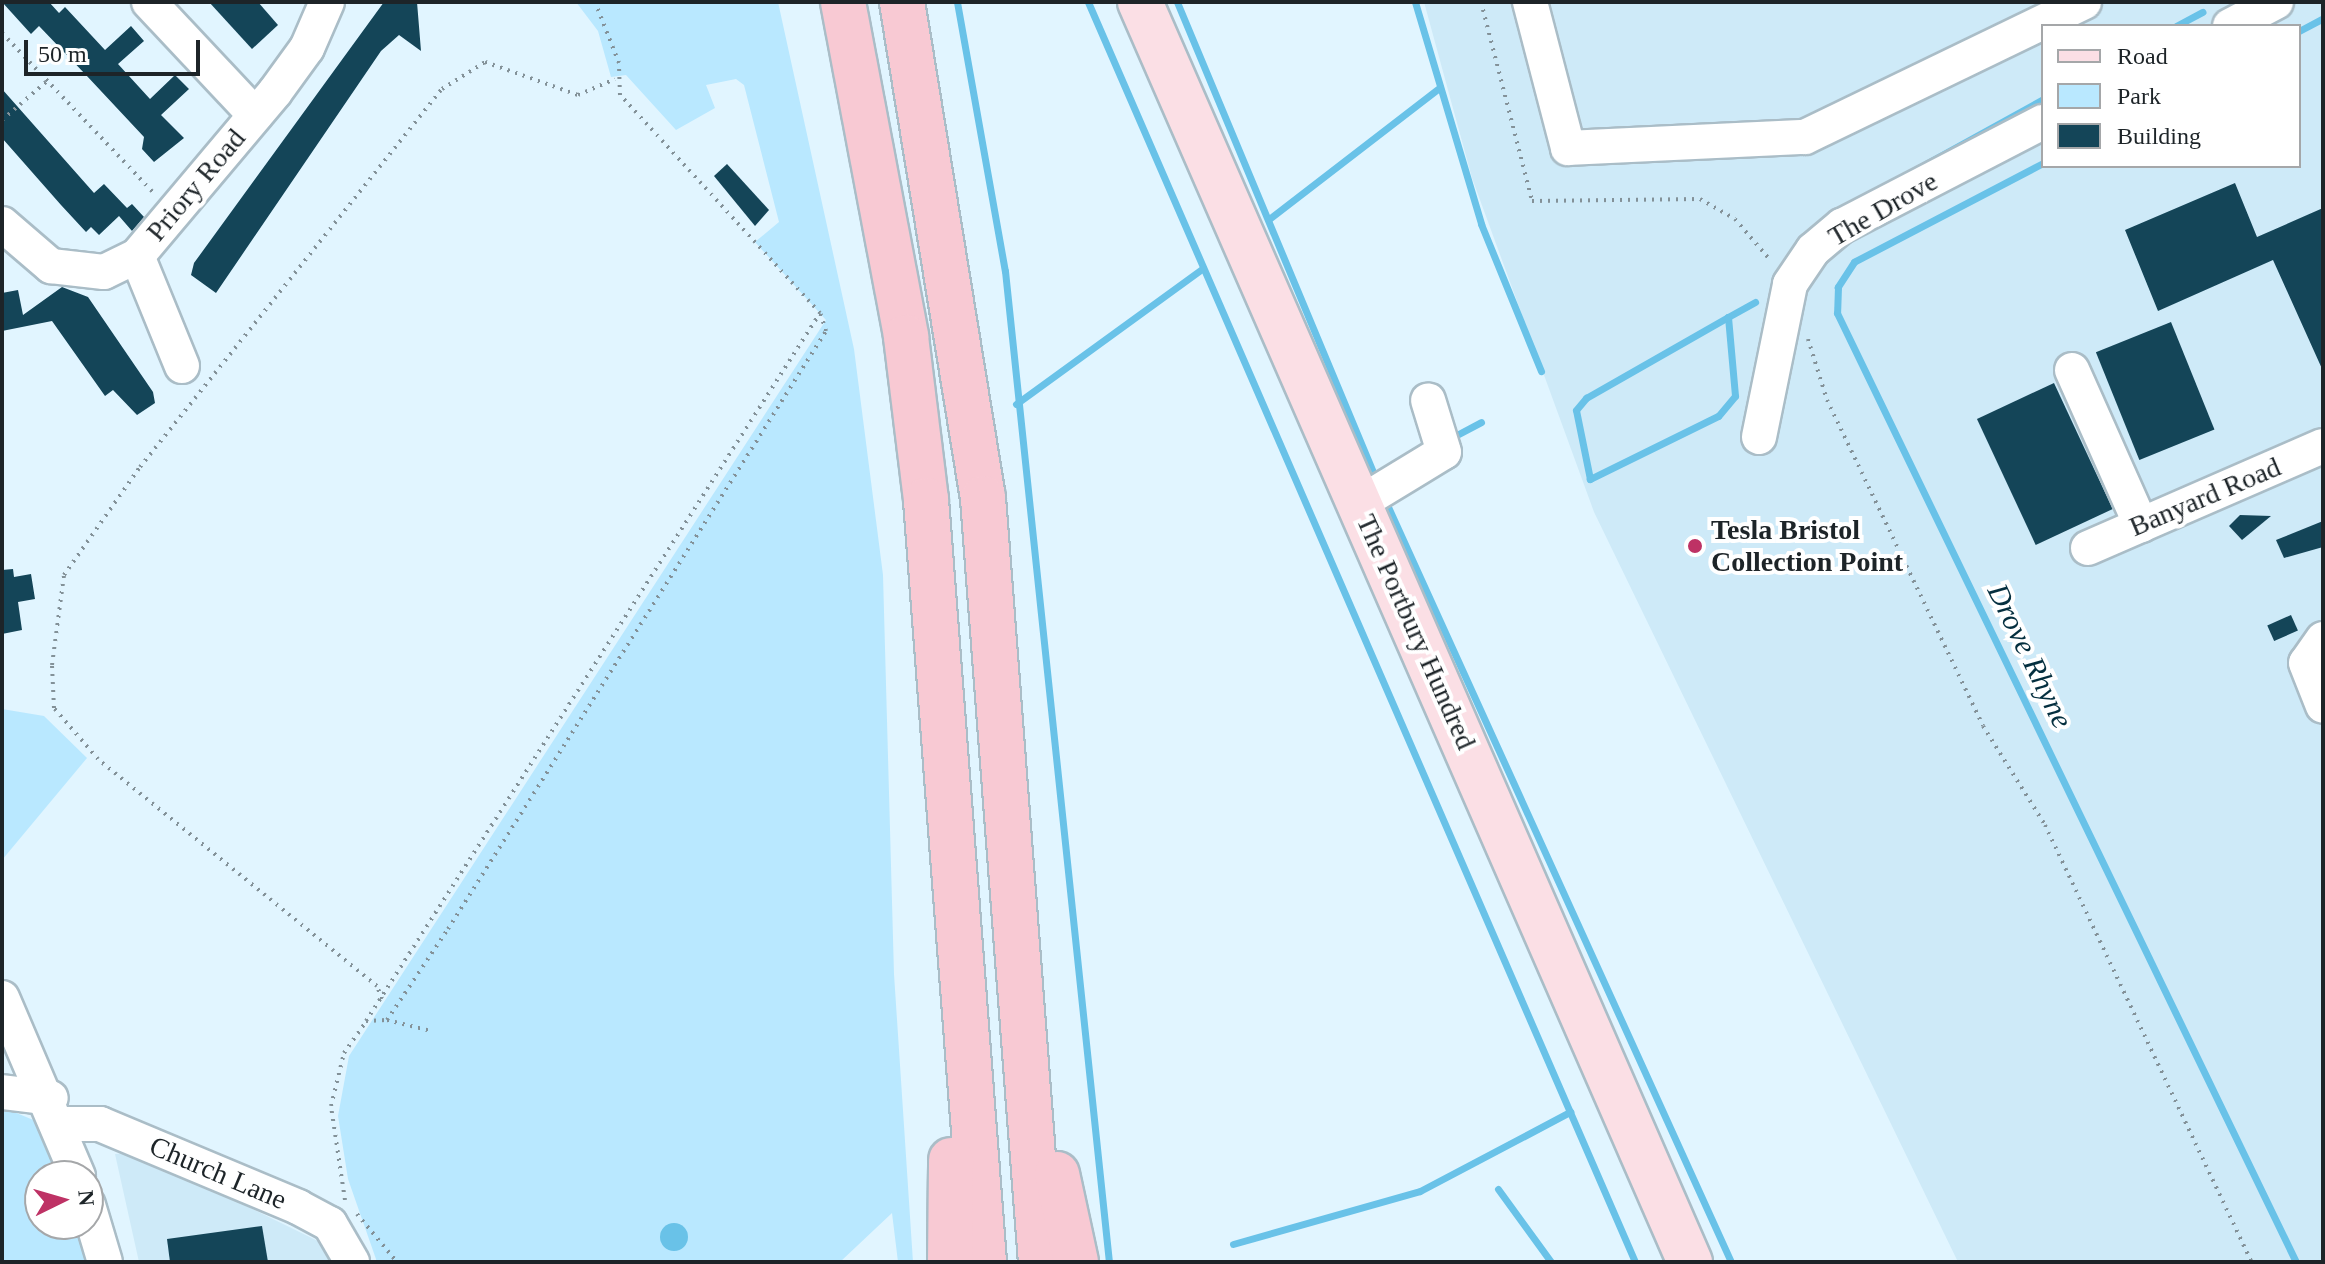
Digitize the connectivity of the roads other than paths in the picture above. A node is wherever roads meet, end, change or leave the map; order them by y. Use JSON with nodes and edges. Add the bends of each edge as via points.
{"nodes":[{"id":1,"x":149,"y":2,"type":"edge"},
{"id":2,"x":327,"y":2,"type":"edge"},
{"id":3,"x":843,"y":2,"type":"edge"},
{"id":4,"x":902,"y":2,"type":"edge"},
{"id":5,"x":1140,"y":2,"type":"edge"},
{"id":6,"x":1530,"y":2,"type":"edge"},
{"id":7,"x":2084,"y":2,"type":"edge"},
{"id":8,"x":2276,"y":2,"type":"edge"},
{"id":9,"x":2234,"y":24,"type":"edge"},
{"id":10,"x":255,"y":115,"type":"junction"},
{"id":11,"x":2041,"y":123,"type":"edge"},
{"id":12,"x":2,"y":224,"type":"edge"},
{"id":13,"x":137,"y":256,"type":"junction"},
{"id":14,"x":182,"y":366,"type":"dead end"},
{"id":15,"x":2072,"y":370,"type":"dead end"},
{"id":16,"x":1428,"y":400,"type":"dead end"},
{"id":17,"x":1759,"y":437,"type":"dead end"},
{"id":18,"x":2323,"y":446,"type":"edge"},
{"id":19,"x":1360,"y":503,"type":"junction"},
{"id":20,"x":2141,"y":525,"type":"junction"},
{"id":21,"x":2088,"y":548,"type":"dead end"},
{"id":22,"x":2323,"y":639,"type":"edge"},
{"id":23,"x":2323,"y":706,"type":"edge"},
{"id":24,"x":955,"y":856,"type":"junction"},
{"id":25,"x":2,"y":998,"type":"edge"},
{"id":26,"x":1028,"y":1055,"type":"junction"},
{"id":27,"x":2,"y":1092,"type":"edge"},
{"id":28,"x":56,"y":1111,"type":"junction"},
{"id":29,"x":73,"y":1160,"type":"edge"},
{"id":30,"x":98,"y":1240,"type":"edge"},
{"id":31,"x":347,"y":1255,"type":"edge"},
{"id":32,"x":105,"y":1262,"type":"edge"},
{"id":33,"x":950,"y":1262,"type":"edge"},
{"id":34,"x":984,"y":1262,"type":"edge"},
{"id":35,"x":1041,"y":1262,"type":"edge"},
{"id":36,"x":1076,"y":1262,"type":"edge"},
{"id":37,"x":1690,"y":1262,"type":"edge"}],
"edges":[{"from":1,"to":10,"type":"street","name":"Priory Road"},
{"from":2,"to":10,"type":"street","name":"Priory Road","via":[[307,48]]},
{"from":3,"to":24,"type":"highway","via":[[906,337]]},
{"from":4,"to":26,"type":"highway","via":[[983,498]]},
{"from":5,"to":19,"type":"main road","name":"The Portbury Hundred"},
{"from":6,"to":7,"type":"street","via":[[1568,148],[1805,137]]},
{"from":8,"to":9,"type":"street"},
{"from":10,"to":13,"type":"street","name":"Priory Road"},
{"from":11,"to":17,"type":"street","name":"The Drove","via":[[1842,226],[1813,250],[1790,284]]},
{"from":12,"to":13,"type":"street","name":"Priory Road","via":[[51,266],[104,272]]},
{"from":13,"to":14,"type":"street","name":"Priory Road"},
{"from":15,"to":20,"type":"street"},
{"from":16,"to":19,"type":"street","via":[[1444,452]]},
{"from":18,"to":20,"type":"street","name":"Banyard Road"},
{"from":19,"to":37,"type":"main road","name":"The Portbury Hundred"},
{"from":20,"to":21,"type":"street","name":"Banyard Road"},
{"from":22,"to":23,"type":"street","via":[[2306,663]]},
{"from":24,"to":33,"type":"highway"},
{"from":24,"to":34,"type":"highway"},
{"from":25,"to":28,"type":"street"},
{"from":26,"to":35,"type":"highway"},
{"from":26,"to":36,"type":"highway"},
{"from":27,"to":28,"type":"street","name":"Church Lane"},
{"from":28,"to":29,"type":"street"},
{"from":28,"to":31,"type":"street","name":"Church Lane","via":[[164,1149],[298,1207],[330,1224]]},
{"from":30,"to":32,"type":"street"}]}
